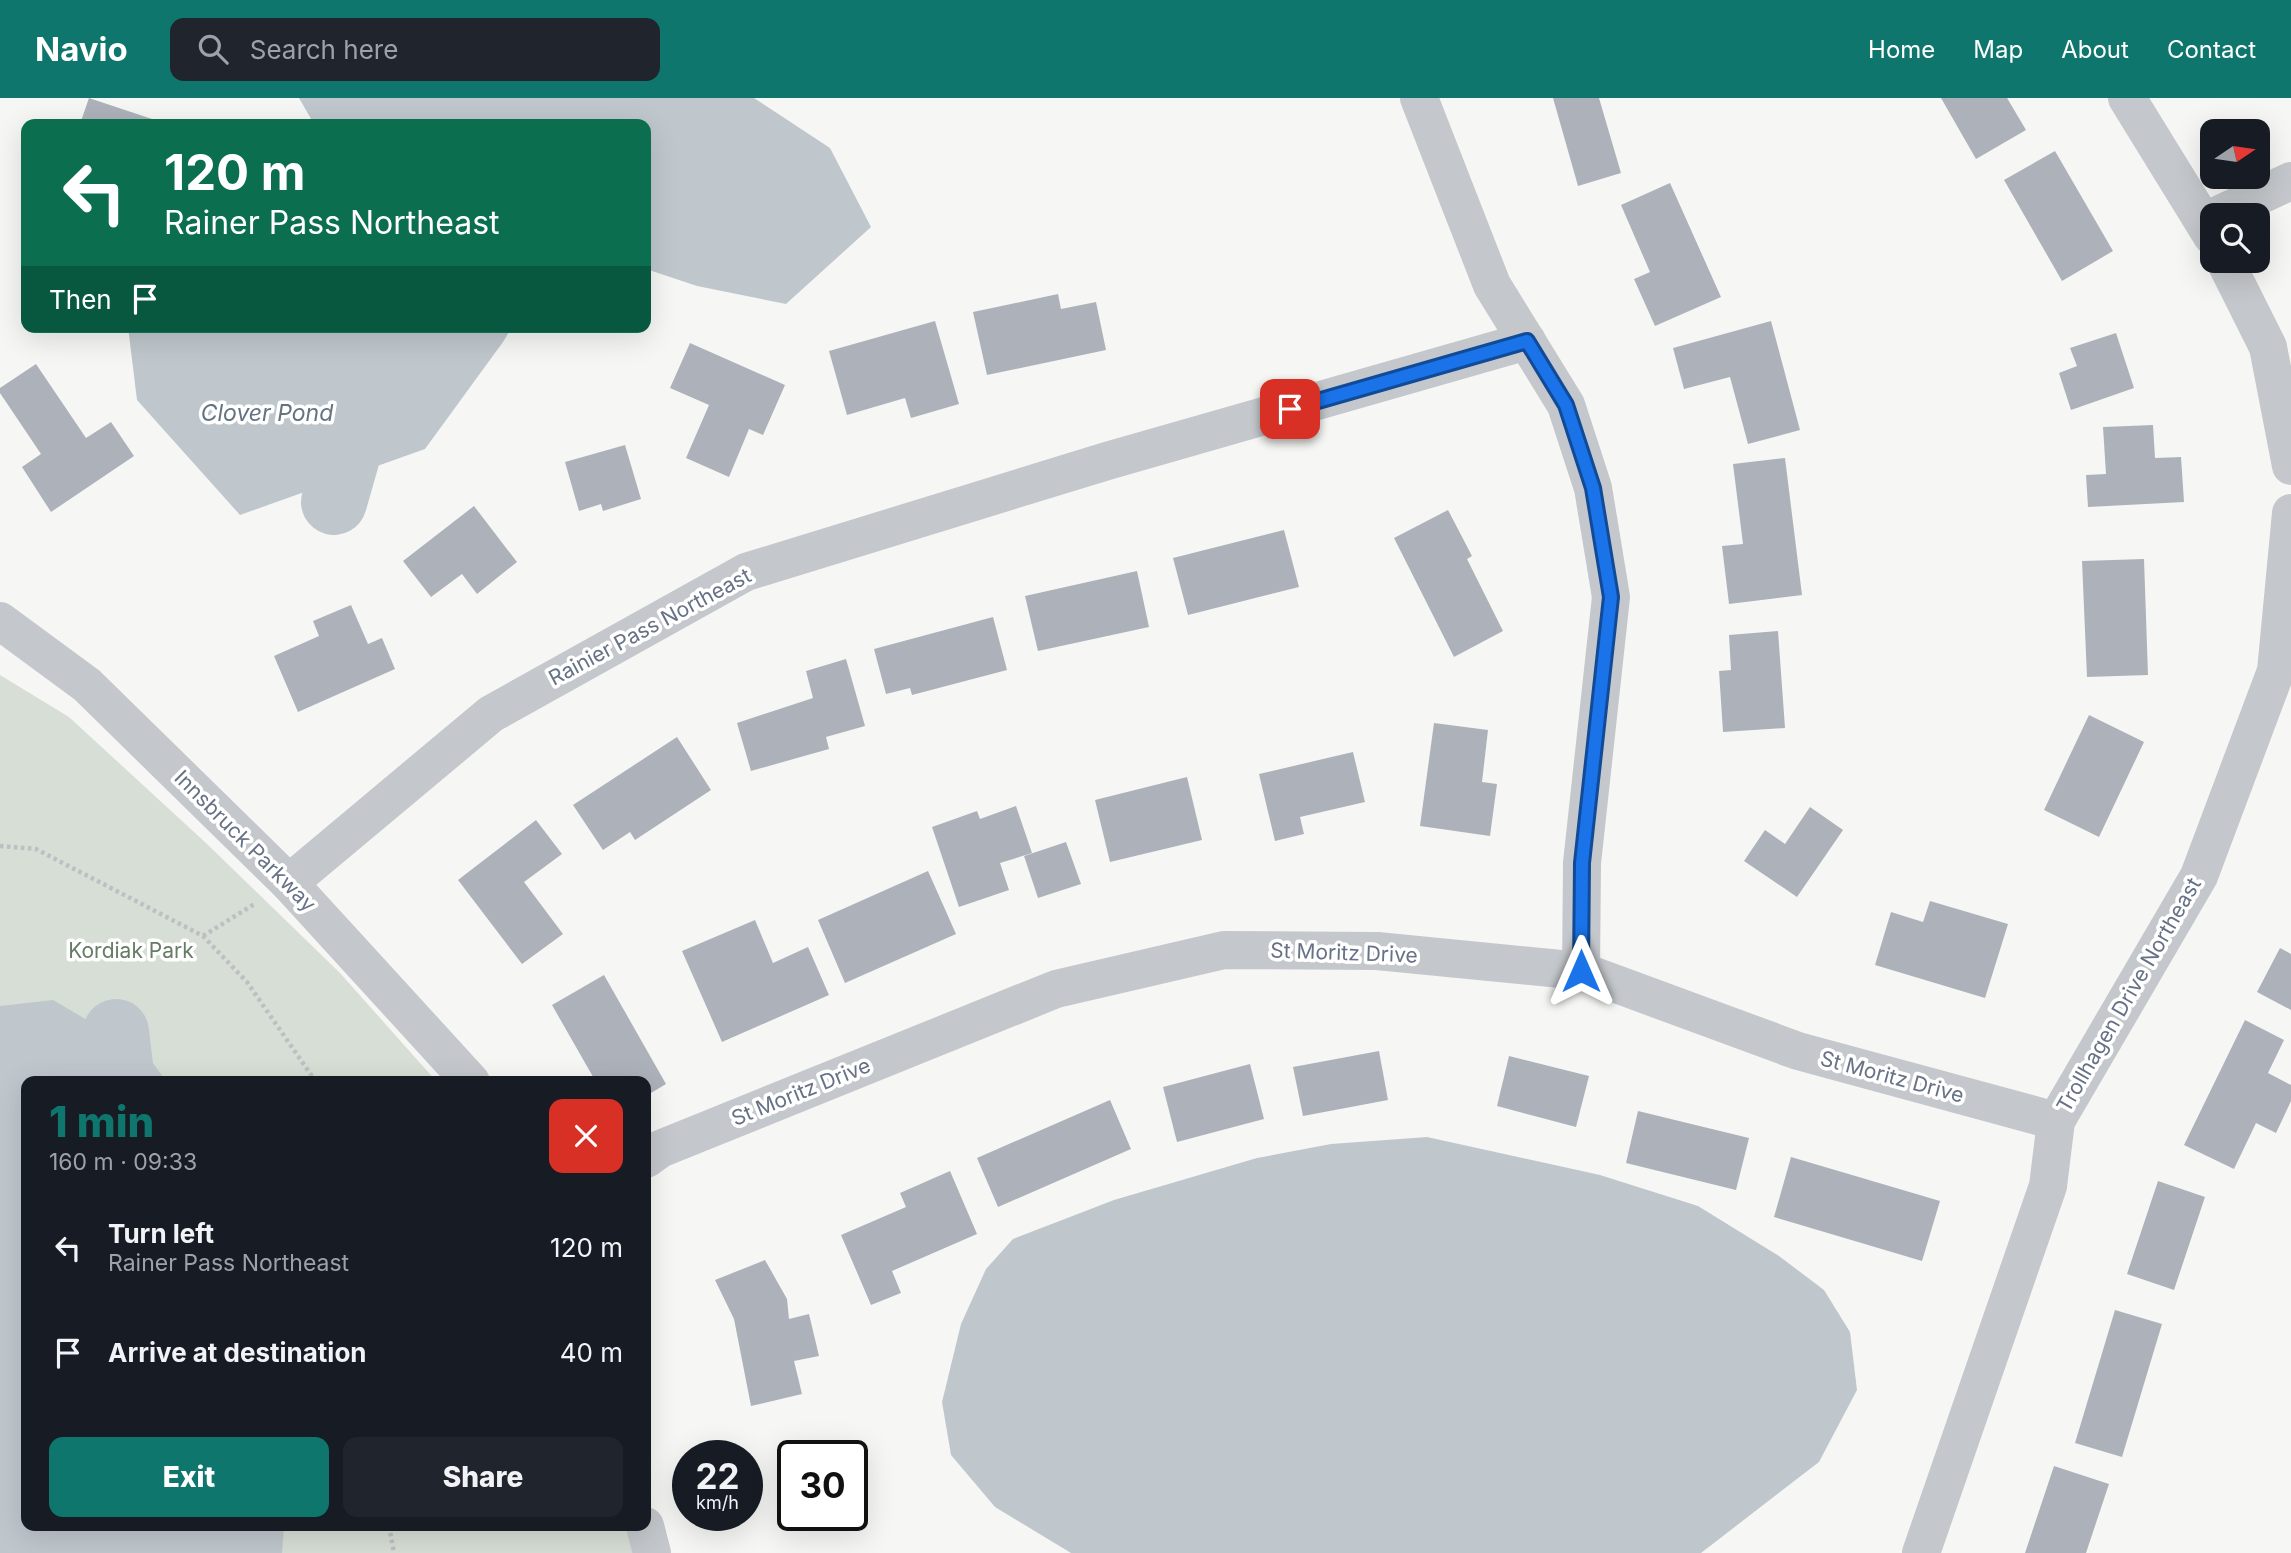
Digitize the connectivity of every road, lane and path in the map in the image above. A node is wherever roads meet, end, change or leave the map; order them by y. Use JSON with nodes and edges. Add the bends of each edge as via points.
{"nodes":[{"id":1,"x":1419,"y":98,"type":"edge"},
{"id":2,"x":2127,"y":98,"type":"edge"},
{"id":3,"x":2291,"y":181,"type":"edge"},
{"id":4,"x":2249,"y":203,"type":"edge"},
{"id":5,"x":2200,"y":204,"type":"edge"},
{"id":6,"x":2231,"y":273,"type":"edge"},
{"id":7,"x":1527,"y":341,"type":"junction"},
{"id":8,"x":2291,"y":466,"type":"edge"},
{"id":9,"x":2291,"y":513,"type":"edge"},
{"id":10,"x":0,"y":621,"type":"edge"},
{"id":11,"x":0,"y":846,"type":"edge"},
{"id":12,"x":289,"y":883,"type":"junction"},
{"id":13,"x":203,"y":936,"type":"junction"},
{"id":14,"x":1581,"y":971,"type":"junction"},
{"id":15,"x":312,"y":1076,"type":"edge"},
{"id":16,"x":466,"y":1076,"type":"edge"},
{"id":17,"x":2056,"y":1121,"type":"junction"},
{"id":18,"x":651,"y":1155,"type":"edge"},
{"id":19,"x":390,"y":1531,"type":"edge"},
{"id":20,"x":646,"y":1531,"type":"edge"},
{"id":21,"x":394,"y":1553,"type":"edge"},
{"id":22,"x":652,"y":1553,"type":"edge"},
{"id":23,"x":1921,"y":1553,"type":"edge"}],
"edges":[{"from":1,"to":7,"type":"street","via":[[1492,285]]},
{"from":2,"to":5,"type":"street"},
{"from":3,"to":4,"type":"street"},
{"from":6,"to":8,"type":"street","via":[[2268,347]]},
{"from":7,"to":12,"type":"street","name":"Rainier Pass Northeast","via":[[1107,461],[746,572],[491,714]]},
{"from":7,"to":14,"type":"street","via":[[1566,405],[1593,488],[1611,597],[1582,863]]},
{"from":9,"to":17,"type":"street","name":"Trollhagen Drive Northeast","via":[[2276,671],[2199,876]]},
{"from":10,"to":12,"type":"street","name":"Innsbruck Parkway","via":[[87,685]]},
{"from":11,"to":13,"type":"path","via":[[36,849]]},
{"from":12,"to":13,"type":"path"},
{"from":12,"to":16,"type":"street","name":"Innsbruck Parkway"},
{"from":13,"to":15,"type":"path","via":[[247,982]]},
{"from":14,"to":17,"type":"street","name":"St Moritz Drive","via":[[1798,1051]]},
{"from":14,"to":18,"type":"street","name":"St Moritz Drive","via":[[1377,951],[1224,950],[1056,989]]},
{"from":17,"to":23,"type":"street","name":"Trollhagen Drive Northeast","via":[[2049,1186]]},
{"from":19,"to":21,"type":"path"},
{"from":20,"to":22,"type":"street"}]}
